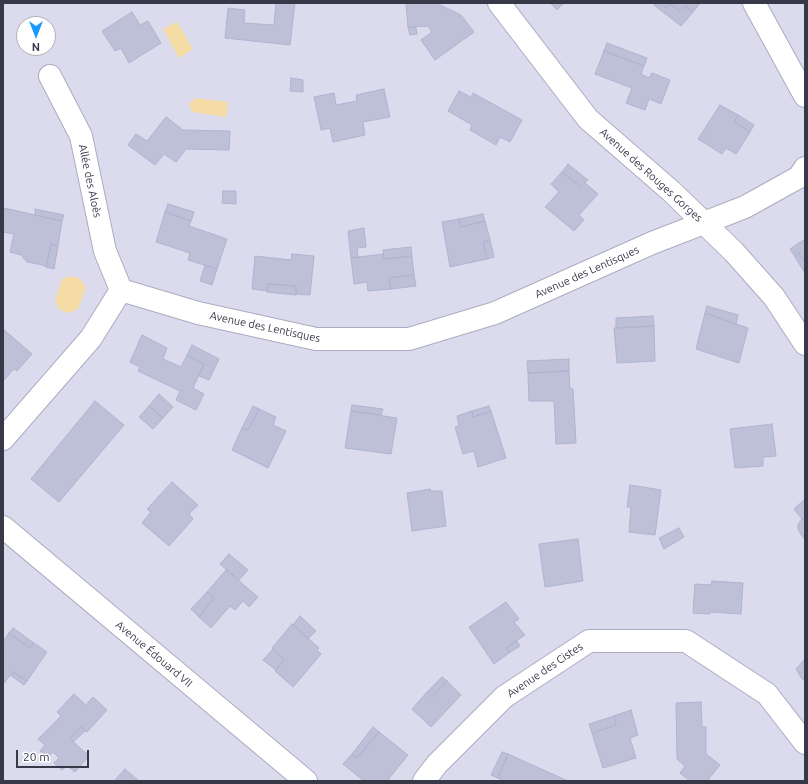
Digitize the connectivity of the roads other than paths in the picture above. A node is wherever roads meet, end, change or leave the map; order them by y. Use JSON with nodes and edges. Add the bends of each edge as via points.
{"nodes":[{"id":1,"x":499,"y":3,"type":"edge"},
{"id":2,"x":754,"y":3,"type":"edge"},
{"id":3,"x":50,"y":76,"type":"dead end"},
{"id":4,"x":805,"y":96,"type":"edge"},
{"id":5,"x":805,"y":168,"type":"edge"},
{"id":6,"x":704,"y":223,"type":"junction"},
{"id":7,"x":121,"y":290,"type":"junction"},
{"id":8,"x":805,"y":344,"type":"edge"},
{"id":9,"x":3,"y":439,"type":"edge"},
{"id":10,"x":3,"y":527,"type":"edge"},
{"id":11,"x":805,"y":743,"type":"edge"},
{"id":12,"x":306,"y":781,"type":"edge"},
{"id":13,"x":424,"y":781,"type":"edge"}],
"edges":[{"from":1,"to":6,"type":"street","name":"Avenue des Rouges Gorges","via":[[588,119]]},
{"from":2,"to":4,"type":"street"},
{"from":3,"to":7,"type":"street","name":"Allée des Aloès","via":[[81,136],[105,251]]},
{"from":5,"to":6,"type":"street","name":"Avenue des Lentisques","via":[[799,177],[745,207]]},
{"from":6,"to":7,"type":"street","name":"Avenue des Lentisques","via":[[652,243],[495,313],[409,339],[316,339],[198,312]]},
{"from":6,"to":8,"type":"street","name":"Avenue des Rouges Gorges","via":[[774,297]]},
{"from":7,"to":9,"type":"street","via":[[91,338]]},
{"from":10,"to":12,"type":"street","name":"Avenue Édouard VII"},
{"from":11,"to":13,"type":"street","name":"Avenue des Cistes","via":[[767,694],[686,641],[589,641],[504,697],[437,764]]}]}
